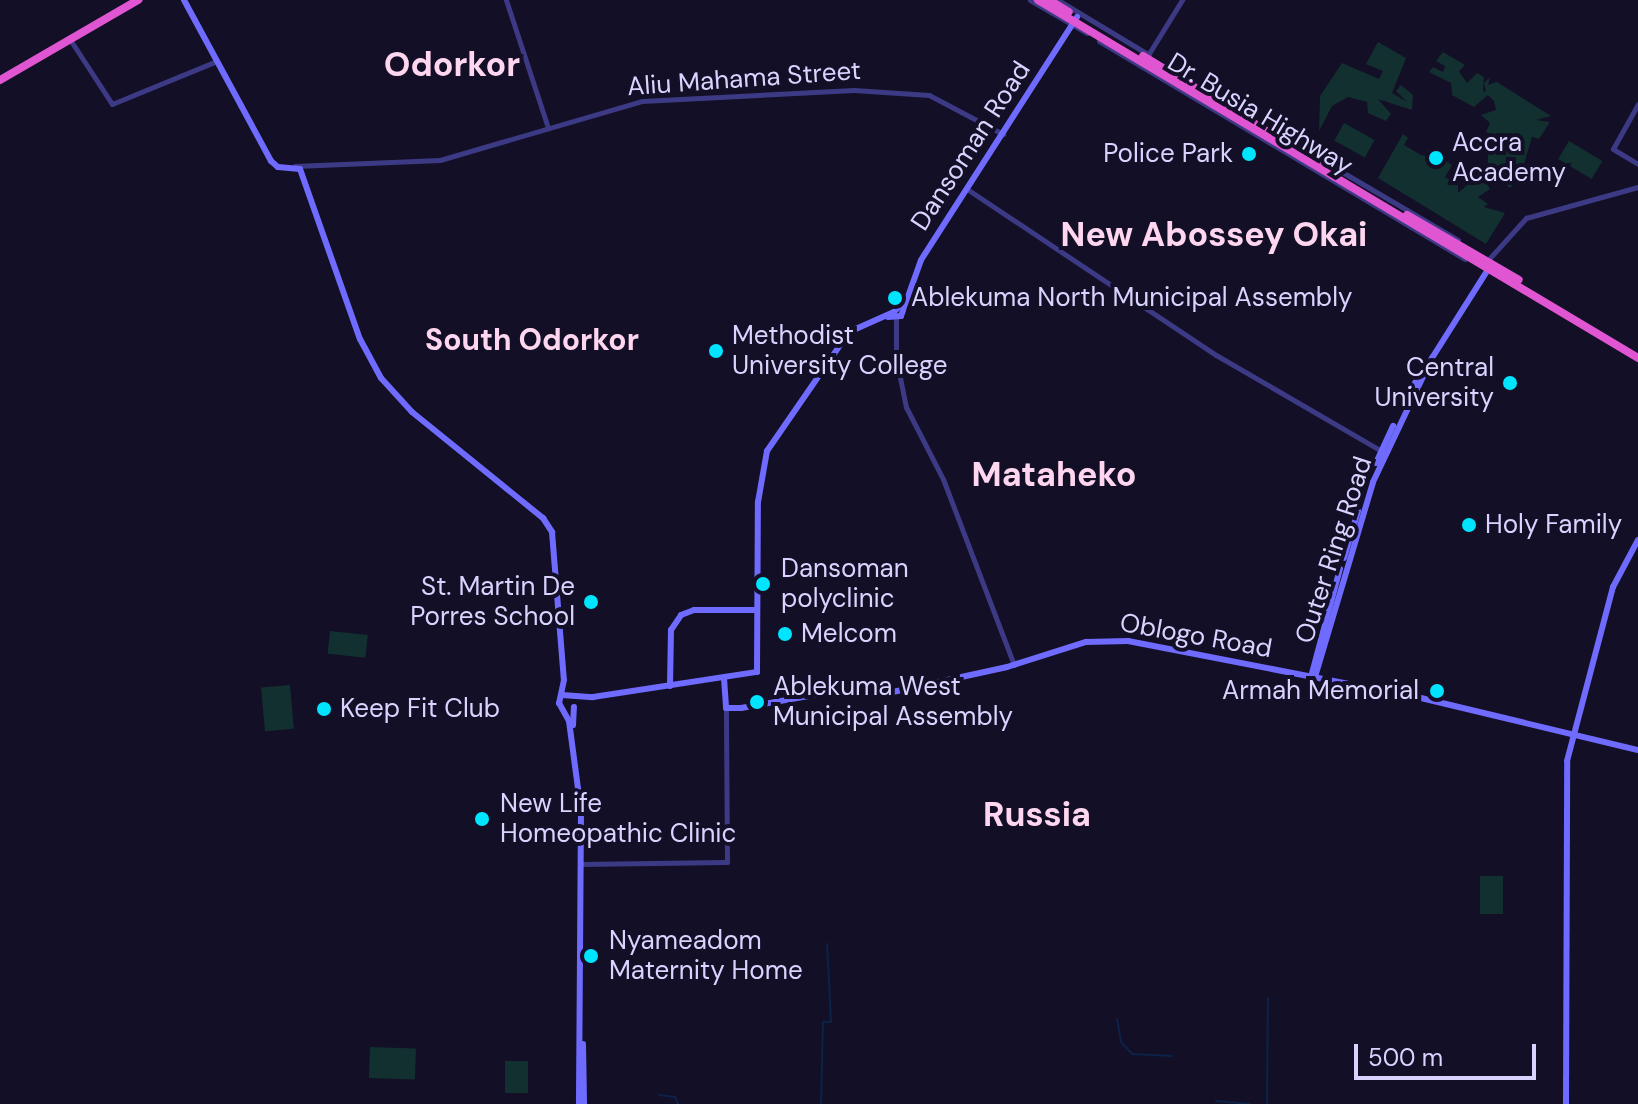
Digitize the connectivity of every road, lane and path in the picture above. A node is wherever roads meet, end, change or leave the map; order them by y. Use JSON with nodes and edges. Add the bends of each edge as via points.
{"nodes":[{"id":1,"x":130,"y":0,"type":"edge"},
{"id":2,"x":138,"y":0,"type":"edge"},
{"id":3,"x":184,"y":0,"type":"edge"},
{"id":4,"x":506,"y":0,"type":"edge"},
{"id":5,"x":1030,"y":0,"type":"edge"},
{"id":6,"x":1038,"y":0,"type":"edge"},
{"id":7,"x":1049,"y":0,"type":"edge"},
{"id":8,"x":1058,"y":0,"type":"edge"},
{"id":9,"x":1182,"y":0,"type":"edge"},
{"id":10,"x":1068,"y":9,"type":"junction"},
{"id":11,"x":1075,"y":22,"type":"junction"},
{"id":12,"x":70,"y":41,"type":"junction"},
{"id":13,"x":1148,"y":55,"type":"junction"},
{"id":14,"x":217,"y":61,"type":"junction"},
{"id":15,"x":1158,"y":74,"type":"junction"},
{"id":16,"x":0,"y":78,"type":"edge"},
{"id":17,"x":1638,"y":104,"type":"edge"},
{"id":18,"x":548,"y":128,"type":"junction"},
{"id":19,"x":1003,"y":134,"type":"junction"},
{"id":20,"x":1322,"y":160,"type":"junction"},
{"id":21,"x":1638,"y":164,"type":"edge"},
{"id":22,"x":298,"y":166,"type":"junction"},
{"id":23,"x":1334,"y":172,"type":"junction"},
{"id":24,"x":1638,"y":187,"type":"edge"},
{"id":25,"x":967,"y":189,"type":"junction"},
{"id":26,"x":1388,"y":206,"type":"junction"},
{"id":27,"x":1405,"y":217,"type":"junction"},
{"id":28,"x":1434,"y":239,"type":"junction"},
{"id":29,"x":1458,"y":251,"type":"junction"},
{"id":30,"x":1485,"y":264,"type":"junction"},
{"id":31,"x":897,"y":314,"type":"junction"},
{"id":32,"x":1638,"y":356,"type":"edge"},
{"id":33,"x":1383,"y":453,"type":"junction"},
{"id":34,"x":1638,"y":540,"type":"edge"},
{"id":35,"x":757,"y":610,"type":"junction"},
{"id":36,"x":1014,"y":665,"type":"junction"},
{"id":37,"x":1314,"y":676,"type":"junction"},
{"id":38,"x":724,"y":678,"type":"junction"},
{"id":39,"x":564,"y":680,"type":"junction"},
{"id":40,"x":670,"y":686,"type":"junction"},
{"id":41,"x":573,"y":694,"type":"junction"},
{"id":42,"x":562,"y":695,"type":"junction"},
{"id":43,"x":593,"y":697,"type":"junction"},
{"id":44,"x":575,"y":706,"type":"junction"},
{"id":45,"x":726,"y":708,"type":"junction"},
{"id":46,"x":564,"y":709,"type":"junction"},
{"id":47,"x":1573,"y":732,"type":"junction"},
{"id":48,"x":1638,"y":750,"type":"edge"},
{"id":49,"x":583,"y":864,"type":"junction"},
{"id":50,"x":581,"y":1104,"type":"edge"},
{"id":51,"x":1566,"y":1104,"type":"edge"}],
"edges":[{"from":1,"to":16,"type":"highway"},
{"from":2,"to":12,"type":"highway"},
{"from":3,"to":14,"type":"main road"},
{"from":4,"to":18,"type":"street"},
{"from":5,"to":11,"type":"street","name":"Dr. Busia Highway"},
{"from":6,"to":11,"type":"highway","name":"Dr. Busia Highway"},
{"from":7,"to":10,"type":"highway","name":"Dr. Busia Highway"},
{"from":8,"to":10,"type":"street","name":"Dr. Busia Highway"},
{"from":9,"to":13,"type":"street"},
{"from":10,"to":11,"type":"highway","name":"Dr. Busia Highway"},
{"from":10,"to":13,"type":"street","name":"Dr. Busia Highway"},
{"from":11,"to":15,"type":"highway","name":"Dr. Busia Highway"},
{"from":11,"to":19,"type":"main road","name":"Dansoman Road"},
{"from":11,"to":23,"type":"highway","name":"Dr. Busia Highway"},
{"from":12,"to":14,"type":"street","via":[[77,44],[112,104]]},
{"from":12,"to":16,"type":"highway"},
{"from":13,"to":20,"type":"street","name":"Dr. Busia Highway"},
{"from":14,"to":22,"type":"main road","via":[[271,161],[281,168]]},
{"from":15,"to":26,"type":"highway","name":"Dr. Busia Highway"},
{"from":15,"to":28,"type":"street","name":"Dr. Busia Highway"},
{"from":17,"to":21,"type":"street","via":[[1613,149]]},
{"from":18,"to":19,"type":"street","name":"Aliu Mahama Street","via":[[642,101],[896,90],[947,102]]},
{"from":18,"to":22,"type":"street","name":"Aliu Mahama Street","via":[[421,164]]},
{"from":19,"to":25,"type":"main road","name":"Dansoman Road"},
{"from":20,"to":23,"type":"highway"},
{"from":20,"to":30,"type":"street","name":"Dr. Busia Highway"},
{"from":22,"to":39,"type":"main road","via":[[360,339],[381,378],[412,412],[543,518],[552,532]]},
{"from":23,"to":26,"type":"highway","name":"Dr. Busia Highway"},
{"from":24,"to":30,"type":"street","via":[[1526,218]]},
{"from":25,"to":31,"type":"main road","name":"Dansoman Road","via":[[919,263]]},
{"from":25,"to":33,"type":"street","via":[[1193,340]]},
{"from":26,"to":27,"type":"highway","name":"Dr. Busia Highway"},
{"from":27,"to":28,"type":"highway","name":"Dr. Busia Highway"},
{"from":27,"to":30,"type":"highway","name":"Dr. Busia Highway"},
{"from":28,"to":29,"type":"highway","name":"Dr. Busia Highway"},
{"from":28,"to":30,"type":"street","name":"Dr. Busia Highway"},
{"from":29,"to":30,"type":"highway"},
{"from":29,"to":30,"type":"highway","name":"Dr. Busia Highway"},
{"from":30,"to":32,"type":"highway","name":"Dr. Busia Highway"},
{"from":30,"to":32,"type":"highway","name":"Dr. Busia Highway"},
{"from":30,"to":33,"type":"main road","name":"Outer Ring Road"},
{"from":31,"to":35,"type":"main road","via":[[849,332],[767,451],[758,486]]},
{"from":31,"to":36,"type":"street","via":[[906,407],[943,479]]},
{"from":33,"to":37,"type":"main road","name":"Outer Ring Road","via":[[1351,532]]},
{"from":34,"to":47,"type":"main road","via":[[1613,587]]},
{"from":35,"to":38,"type":"main road","via":[[757,672]]},
{"from":35,"to":40,"type":"main road","via":[[681,615],[671,630]]},
{"from":36,"to":37,"type":"main road","name":"Oblogo Road","via":[[1100,640]]},
{"from":36,"to":45,"type":"main road","name":"Oblogo Road","via":[[888,693],[820,694]]},
{"from":37,"to":47,"type":"main road","name":"Oblogo Road"},
{"from":38,"to":40,"type":"main road"},
{"from":38,"to":45,"type":"main road"},
{"from":39,"to":41,"type":"main road"},
{"from":39,"to":42,"type":"main road"},
{"from":40,"to":43,"type":"main road"},
{"from":41,"to":42,"type":"main road"},
{"from":41,"to":43,"type":"main road"},
{"from":41,"to":44,"type":"main road"},
{"from":42,"to":46,"type":"main road"},
{"from":43,"to":44,"type":"main road"},
{"from":44,"to":46,"type":"main road"},
{"from":44,"to":49,"type":"main road"},
{"from":45,"to":49,"type":"street","via":[[727,862]]},
{"from":46,"to":49,"type":"main road","via":[[580,794]]},
{"from":47,"to":48,"type":"main road","name":"Oblogo Road"},
{"from":47,"to":51,"type":"main road","via":[[1566,773]]},
{"from":49,"to":50,"type":"main road"}]}
